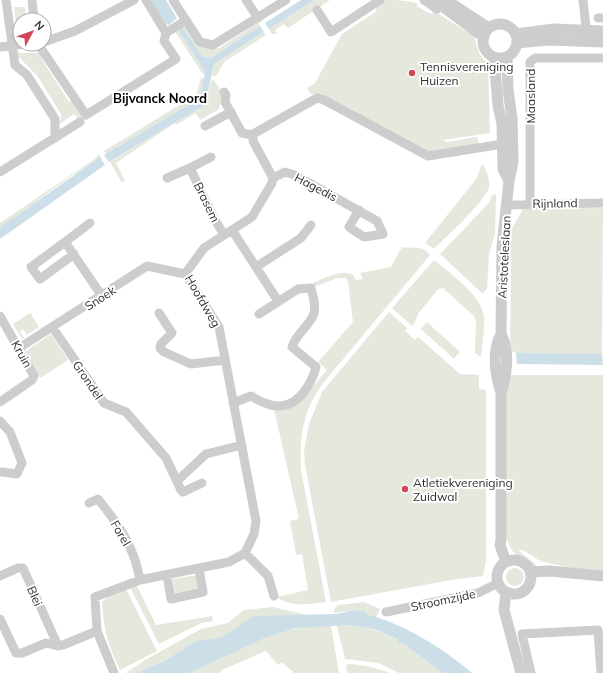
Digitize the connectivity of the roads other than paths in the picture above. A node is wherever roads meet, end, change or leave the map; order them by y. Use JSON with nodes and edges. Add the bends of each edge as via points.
{"nodes":[{"id":1,"x":6,"y":0,"type":"edge"},
{"id":2,"x":32,"y":0,"type":"edge"},
{"id":3,"x":134,"y":0,"type":"edge"},
{"id":4,"x":146,"y":0,"type":"edge"},
{"id":5,"x":173,"y":0,"type":"edge"},
{"id":6,"x":246,"y":0,"type":"edge"},
{"id":7,"x":286,"y":0,"type":"edge"},
{"id":8,"x":380,"y":0,"type":"edge"},
{"id":9,"x":424,"y":0,"type":"edge"},
{"id":10,"x":446,"y":0,"type":"edge"},
{"id":11,"x":583,"y":0,"type":"edge"},
{"id":12,"x":120,"y":3,"type":"edge"},
{"id":13,"x":435,"y":4,"type":"edge"},
{"id":14,"x":317,"y":10,"type":"dead end"},
{"id":15,"x":33,"y":12,"type":"edge"},
{"id":16,"x":258,"y":18,"type":"junction"},
{"id":17,"x":176,"y":26,"type":"junction"},
{"id":18,"x":603,"y":31,"type":"edge"},
{"id":19,"x":487,"y":32,"type":"junction"},
{"id":20,"x":586,"y":36,"type":"junction"},
{"id":21,"x":516,"y":38,"type":"junction"},
{"id":22,"x":12,"y":39,"type":"edge"},
{"id":23,"x":52,"y":39,"type":"edge"},
{"id":24,"x":603,"y":42,"type":"edge"},
{"id":25,"x":12,"y":46,"type":"edge"},
{"id":26,"x":0,"y":47,"type":"edge"},
{"id":27,"x":14,"y":52,"type":"edge"},
{"id":28,"x":43,"y":52,"type":"edge"},
{"id":29,"x":494,"y":57,"type":"junction"},
{"id":30,"x":507,"y":57,"type":"junction"},
{"id":31,"x":603,"y":58,"type":"edge"},
{"id":32,"x":224,"y":92,"type":"dead end"},
{"id":33,"x":231,"y":112,"type":"junction"},
{"id":34,"x":83,"y":118,"type":"junction"},
{"id":35,"x":205,"y":126,"type":"dead end"},
{"id":36,"x":252,"y":135,"type":"junction"},
{"id":37,"x":55,"y":138,"type":"junction"},
{"id":38,"x":508,"y":143,"type":"junction"},
{"id":39,"x":211,"y":157,"type":"dead end"},
{"id":40,"x":190,"y":168,"type":"junction"},
{"id":41,"x":0,"y":171,"type":"edge"},
{"id":42,"x":167,"y":178,"type":"dead end"},
{"id":43,"x":273,"y":178,"type":"junction"},
{"id":44,"x":603,"y":203,"type":"edge"},
{"id":45,"x":530,"y":204,"type":"junction"},
{"id":46,"x":508,"y":205,"type":"junction"},
{"id":47,"x":359,"y":210,"type":"dead end"},
{"id":48,"x":90,"y":223,"type":"dead end"},
{"id":49,"x":311,"y":225,"type":"dead end"},
{"id":50,"x":228,"y":232,"type":"junction"},
{"id":51,"x":65,"y":242,"type":"junction"},
{"id":52,"x":74,"y":254,"type":"junction"},
{"id":53,"x":256,"y":267,"type":"junction"},
{"id":54,"x":184,"y":274,"type":"junction"},
{"id":55,"x":102,"y":296,"type":"junction"},
{"id":56,"x":278,"y":302,"type":"junction"},
{"id":57,"x":159,"y":312,"type":"dead end"},
{"id":58,"x":260,"y":314,"type":"dead end"},
{"id":59,"x":0,"y":316,"type":"edge"},
{"id":60,"x":53,"y":328,"type":"junction"},
{"id":61,"x":19,"y":348,"type":"junction"},
{"id":62,"x":225,"y":360,"type":"junction"},
{"id":63,"x":0,"y":402,"type":"edge"},
{"id":64,"x":233,"y":403,"type":"junction"},
{"id":65,"x":0,"y":420,"type":"edge"},
{"id":66,"x":242,"y":445,"type":"junction"},
{"id":67,"x":2,"y":472,"type":"dead end"},
{"id":68,"x":177,"y":481,"type":"junction"},
{"id":69,"x":202,"y":484,"type":"dead end"},
{"id":70,"x":89,"y":503,"type":"dead end"},
{"id":71,"x":245,"y":553,"type":"junction"},
{"id":72,"x":511,"y":561,"type":"junction"},
{"id":73,"x":199,"y":569,"type":"junction"},
{"id":74,"x":167,"y":575,"type":"junction"},
{"id":75,"x":0,"y":576,"type":"edge"},
{"id":76,"x":531,"y":576,"type":"junction"},
{"id":77,"x":603,"y":576,"type":"edge"},
{"id":78,"x":140,"y":580,"type":"junction"},
{"id":79,"x":498,"y":583,"type":"junction"},
{"id":80,"x":511,"y":592,"type":"junction"},
{"id":81,"x":274,"y":596,"type":"dead end"},
{"id":82,"x":386,"y":612,"type":"dead end"},
{"id":83,"x":0,"y":619,"type":"edge"},
{"id":84,"x":97,"y":631,"type":"junction"},
{"id":85,"x":58,"y":646,"type":"junction"},
{"id":86,"x":602,"y":663,"type":"edge"},
{"id":87,"x":114,"y":673,"type":"edge"},
{"id":88,"x":521,"y":673,"type":"edge"},
{"id":89,"x":531,"y":673,"type":"edge"},
{"id":90,"x":601,"y":673,"type":"edge"}],
"edges":[{"from":1,"to":22,"type":"street"},
{"from":2,"to":15,"type":"street"},
{"from":3,"to":12,"type":"street"},
{"from":4,"to":17,"type":"street"},
{"from":5,"to":17,"type":"street"},
{"from":6,"to":16,"type":"street"},
{"from":7,"to":16,"type":"street"},
{"from":8,"to":14,"type":"street","via":[[331,32]]},
{"from":9,"to":13,"type":"street"},
{"from":10,"to":19,"type":"street"},
{"from":11,"to":20,"type":"street"},
{"from":12,"to":23,"type":"street","via":[[75,31]]},
{"from":13,"to":19,"type":"street"},
{"from":16,"to":17,"type":"street","via":[[213,45],[200,42]]},
{"from":17,"to":34,"type":"street","via":[[164,41],[176,59]]},
{"from":18,"to":20,"type":"street"},
{"from":19,"to":21,"type":"street","via":[[502,24],[510,28]]},
{"from":19,"to":29,"type":"street","via":[[485,49]]},
{"from":20,"to":21,"type":"street","via":[[554,29]]},
{"from":20,"to":24,"type":"street"},
{"from":21,"to":30,"type":"street","via":[[515,50]]},
{"from":25,"to":26,"type":"street"},
{"from":27,"to":37,"type":"street","via":[[15,65],[27,75],[55,119]]},
{"from":28,"to":34,"type":"street"},
{"from":29,"to":30,"type":"street"},
{"from":29,"to":38,"type":"street","name":"Aristoteleslaan"},
{"from":30,"to":38,"type":"street","name":"Aristoteleslaan"},
{"from":31,"to":45,"type":"street","name":"Maasland","via":[[535,58],[530,62]]},
{"from":32,"to":33,"type":"street","via":[[225,102]]},
{"from":33,"to":35,"type":"street"},
{"from":33,"to":36,"type":"street","via":[[243,134]]},
{"from":34,"to":37,"type":"street"},
{"from":36,"to":38,"type":"street","via":[[317,98],[428,156]]},
{"from":36,"to":43,"type":"street"},
{"from":37,"to":41,"type":"street"},
{"from":38,"to":46,"type":"street","name":"Aristoteleslaan","via":[[513,162]]},
{"from":39,"to":40,"type":"street","name":"Brasem"},
{"from":40,"to":42,"type":"street","name":"Brasem"},
{"from":40,"to":50,"type":"street","name":"Brasem","via":[[215,220]]},
{"from":43,"to":47,"type":"street","name":"Hagedis","via":[[284,172],[295,175]]},
{"from":43,"to":50,"type":"street","name":"Hoofdweg","via":[[256,213]]},
{"from":44,"to":45,"type":"street","name":"Rijnland"},
{"from":45,"to":46,"type":"street","name":"Rijnland"},
{"from":46,"to":72,"type":"street","name":"Aristoteleslaan","via":[[502,246],[501,334],[497,343],[496,370],[501,393],[500,545]]},
{"from":48,"to":51,"type":"street"},
{"from":49,"to":53,"type":"street","via":[[301,238]]},
{"from":50,"to":53,"type":"street","name":"Brasem"},
{"from":50,"to":54,"type":"street","name":"Hoofdweg","via":[[204,248]]},
{"from":51,"to":52,"type":"street"},
{"from":51,"to":52,"type":"street","via":[[31,267],[40,279]]},
{"from":52,"to":55,"type":"street"},
{"from":53,"to":56,"type":"street","name":"Brasem"},
{"from":54,"to":55,"type":"street","name":"Snoek","via":[[147,266]]},
{"from":54,"to":62,"type":"street","name":"Hoofdweg","via":[[219,328]]},
{"from":55,"to":60,"type":"street","name":"Snoek"},
{"from":56,"to":58,"type":"street"},
{"from":56,"to":64,"type":"street","via":[[298,289],[311,288],[315,305],[313,316],[294,339],[292,347],[316,367],[314,373],[296,401],[281,406],[268,404],[251,396]]},
{"from":57,"to":62,"type":"street","via":[[172,333],[161,344],[160,348],[164,352],[191,364]]},
{"from":59,"to":61,"type":"street","name":"Kruin"},
{"from":60,"to":61,"type":"street","name":"Snoek"},
{"from":60,"to":68,"type":"street","name":"Grondel","via":[[104,403],[126,412],[166,458]]},
{"from":61,"to":63,"type":"street","name":"Kruin","via":[[34,376]]},
{"from":62,"to":64,"type":"street","name":"Hoofdweg"},
{"from":64,"to":66,"type":"street","name":"Hoofdweg"},
{"from":65,"to":67,"type":"street","via":[[10,432],[22,462],[17,474]]},
{"from":66,"to":68,"type":"street","via":[[206,454]]},
{"from":66,"to":71,"type":"street","name":"Hoofdweg","via":[[256,521],[254,534]]},
{"from":68,"to":69,"type":"street","via":[[183,492]]},
{"from":70,"to":78,"type":"street","name":"Forel","via":[[98,499],[120,527],[137,561]]},
{"from":71,"to":73,"type":"street","via":[[229,562]]},
{"from":71,"to":81,"type":"street","via":[[268,576]]},
{"from":72,"to":76,"type":"street","via":[[525,564]]},
{"from":72,"to":79,"type":"street","via":[[498,571]]},
{"from":73,"to":74,"type":"street"},
{"from":73,"to":74,"type":"street","via":[[203,592],[171,599]]},
{"from":74,"to":78,"type":"street"},
{"from":75,"to":85,"type":"street","name":"Blei","via":[[23,568]]},
{"from":76,"to":77,"type":"street","via":[[550,571]]},
{"from":76,"to":80,"type":"street","via":[[524,590]]},
{"from":78,"to":84,"type":"street","via":[[96,598]]},
{"from":79,"to":80,"type":"street"},
{"from":79,"to":82,"type":"street","name":"Stroomzijde","via":[[478,593]]},
{"from":80,"to":88,"type":"street","via":[[504,610],[510,624]]},
{"from":83,"to":85,"type":"street","via":[[16,653],[46,643]]},
{"from":84,"to":85,"type":"street"},
{"from":84,"to":87,"type":"street"},
{"from":86,"to":89,"type":"street","via":[[598,630],[522,634]]},
{"from":86,"to":90,"type":"street"}]}
